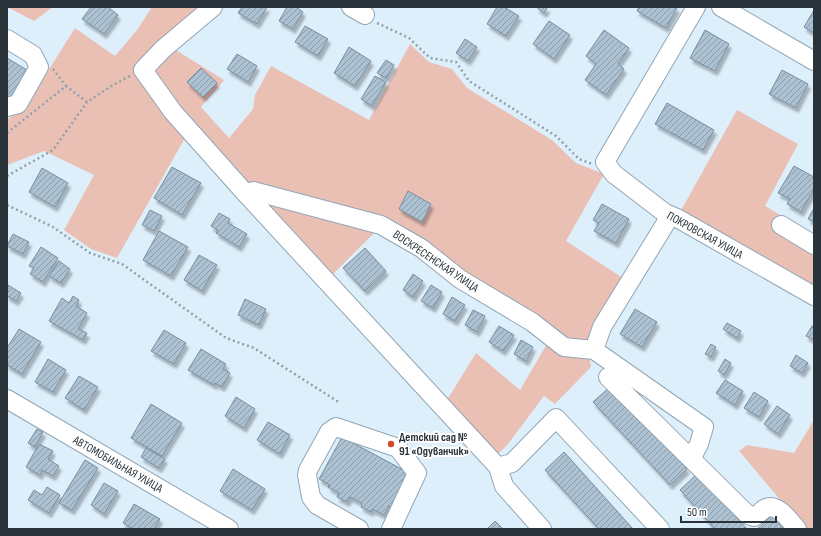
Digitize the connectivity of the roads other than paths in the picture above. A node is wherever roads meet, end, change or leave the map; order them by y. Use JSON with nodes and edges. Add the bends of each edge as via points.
{"nodes":[{"id":1,"x":213,"y":7,"type":"edge"},
{"id":2,"x":696,"y":7,"type":"edge"},
{"id":3,"x":722,"y":7,"type":"edge"},
{"id":4,"x":7,"y":40,"type":"edge"},
{"id":5,"x":814,"y":62,"type":"edge"},
{"id":6,"x":7,"y":107,"type":"edge"},
{"id":7,"x":247,"y":195,"type":"junction"},
{"id":8,"x":665,"y":213,"type":"junction"},
{"id":9,"x":781,"y":225,"type":"dead end"},
{"id":10,"x":814,"y":245,"type":"edge"},
{"id":11,"x":814,"y":296,"type":"edge"},
{"id":12,"x":594,"y":350,"type":"junction"},
{"id":13,"x":608,"y":377,"type":"dead end"},
{"id":14,"x":7,"y":399,"type":"edge"},
{"id":15,"x":691,"y":459,"type":"junction"},
{"id":16,"x":498,"y":467,"type":"junction"},
{"id":17,"x":230,"y":529,"type":"edge"},
{"id":18,"x":359,"y":529,"type":"edge"},
{"id":19,"x":391,"y":529,"type":"edge"},
{"id":20,"x":542,"y":529,"type":"edge"},
{"id":21,"x":660,"y":529,"type":"edge"},
{"id":22,"x":797,"y":529,"type":"edge"}],
"edges":[{"from":1,"to":7,"type":"street","via":[[163,49],[143,70],[173,112]]},
{"from":2,"to":8,"type":"street","name":"ПОКРОВСКАЯ УЛИЦА","via":[[605,162],[614,174]]},
{"from":3,"to":5,"type":"street"},
{"from":4,"to":6,"type":"street","via":[[33,55],[39,66],[18,104]]},
{"from":7,"to":12,"type":"street","name":"ВОСКРЕСЕНСКАЯ УЛИЦА","via":[[253,191],[381,225],[421,248],[460,279],[532,322],[564,347]]},
{"from":7,"to":16,"type":"street"},
{"from":8,"to":11,"type":"street","name":"ПОКРОВСКАЯ УЛИЦА"},
{"from":8,"to":12,"type":"street","via":[[666,221],[602,327]]},
{"from":9,"to":10,"type":"street"},
{"from":12,"to":15,"type":"street","name":"ВОСКРЕСЕНСКАЯ УЛИЦА","via":[[704,427]]},
{"from":13,"to":15,"type":"street"},
{"from":14,"to":17,"type":"street","name":"АВТОМОБИЛЬНАЯ УЛИЦА"},
{"from":15,"to":22,"type":"street","via":[[750,517],[754,517],[765,508],[775,508],[780,510]]},
{"from":16,"to":20,"type":"street","via":[[504,486]]},
{"from":16,"to":21,"type":"street","via":[[512,463],[556,418]]},
{"from":18,"to":19,"type":"street","via":[[317,505],[311,497],[306,475],[329,432],[336,426],[398,448],[417,473]]}]}
